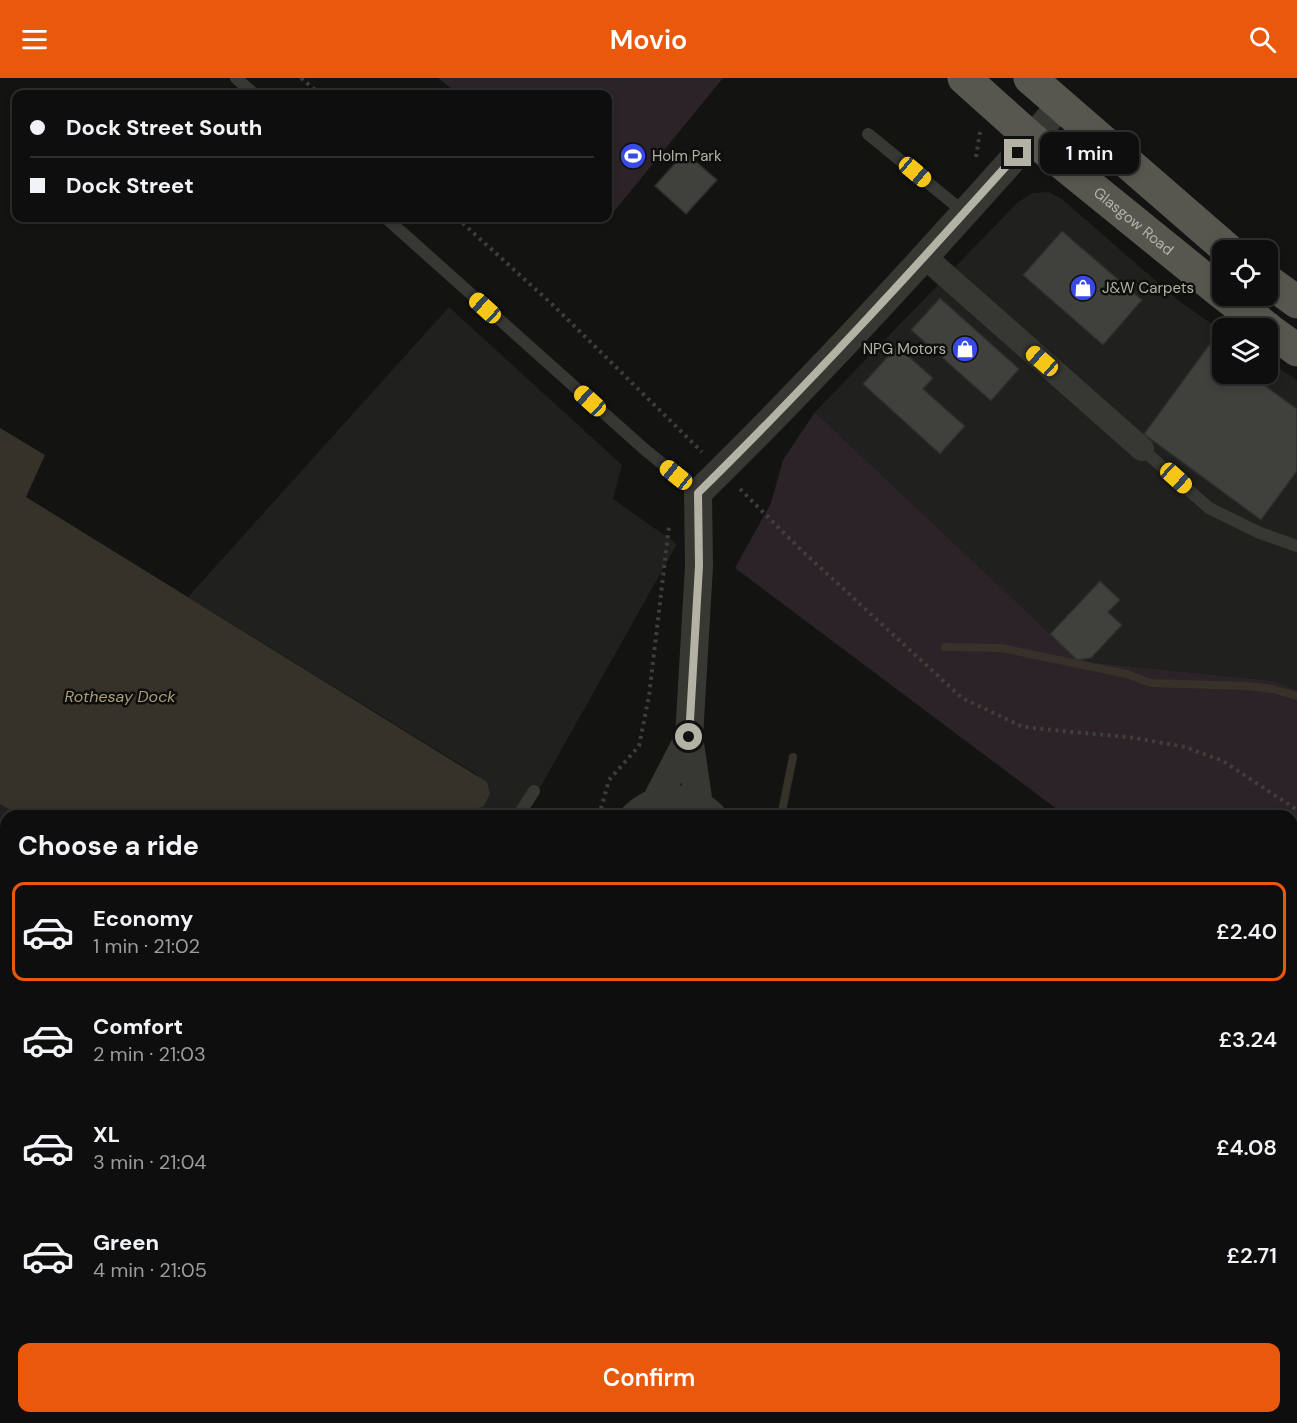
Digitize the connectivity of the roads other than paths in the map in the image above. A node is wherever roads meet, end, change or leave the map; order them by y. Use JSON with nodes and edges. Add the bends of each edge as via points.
{"nodes":[{"id":1,"x":236,"y":78,"type":"edge"},
{"id":2,"x":964,"y":78,"type":"edge"},
{"id":3,"x":1030,"y":78,"type":"edge"},
{"id":4,"x":250,"y":90,"type":"edge"},
{"id":5,"x":1060,"y":105,"type":"junction"},
{"id":6,"x":868,"y":134,"type":"dead end"},
{"id":7,"x":1031,"y":138,"type":"junction"},
{"id":8,"x":965,"y":213,"type":"junction"},
{"id":9,"x":391,"y":222,"type":"edge"},
{"id":10,"x":1216,"y":240,"type":"edge"},
{"id":11,"x":926,"y":258,"type":"junction"},
{"id":12,"x":1212,"y":284,"type":"edge"},
{"id":13,"x":1278,"y":288,"type":"edge"},
{"id":14,"x":1297,"y":302,"type":"edge"},
{"id":15,"x":1239,"y":306,"type":"edge"},
{"id":16,"x":1253,"y":318,"type":"edge"},
{"id":17,"x":1278,"y":337,"type":"edge"},
{"id":18,"x":1297,"y":350,"type":"edge"},
{"id":19,"x":1142,"y":449,"type":"joint"},
{"id":20,"x":698,"y":493,"type":"junction"},
{"id":21,"x":1297,"y":546,"type":"edge"},
{"id":22,"x":689,"y":737,"type":"junction"},
{"id":23,"x":534,"y":791,"type":"dead end"},
{"id":24,"x":645,"y":809,"type":"edge"},
{"id":25,"x":522,"y":810,"type":"edge"},
{"id":26,"x":706,"y":810,"type":"edge"}],
"edges":[{"from":1,"to":4,"type":"lane"},
{"from":2,"to":7,"type":"main road","name":"Glasgow Road"},
{"from":3,"to":5,"type":"main road"},
{"from":5,"to":7,"type":"street"},
{"from":5,"to":10,"type":"main road"},
{"from":6,"to":8,"type":"lane"},
{"from":7,"to":8,"type":"street"},
{"from":7,"to":12,"type":"main road","name":"Glasgow Road"},
{"from":8,"to":11,"type":"street"},
{"from":9,"to":20,"type":"lane"},
{"from":11,"to":19,"type":"street"},
{"from":11,"to":20,"type":"street","via":[[712,461]]},
{"from":13,"to":14,"type":"main road"},
{"from":15,"to":16,"type":"main road","name":"Glasgow Road"},
{"from":17,"to":18,"type":"main road","name":"Glasgow Road"},
{"from":19,"to":21,"type":"lane","via":[[1209,508],[1260,534]]},
{"from":20,"to":22,"type":"street","via":[[699,566]]},
{"from":22,"to":24,"type":"street"},
{"from":22,"to":26,"type":"street"},
{"from":23,"to":25,"type":"lane"},
{"from":24,"to":26,"type":"street","via":[[671,798],[686,799]]}]}
